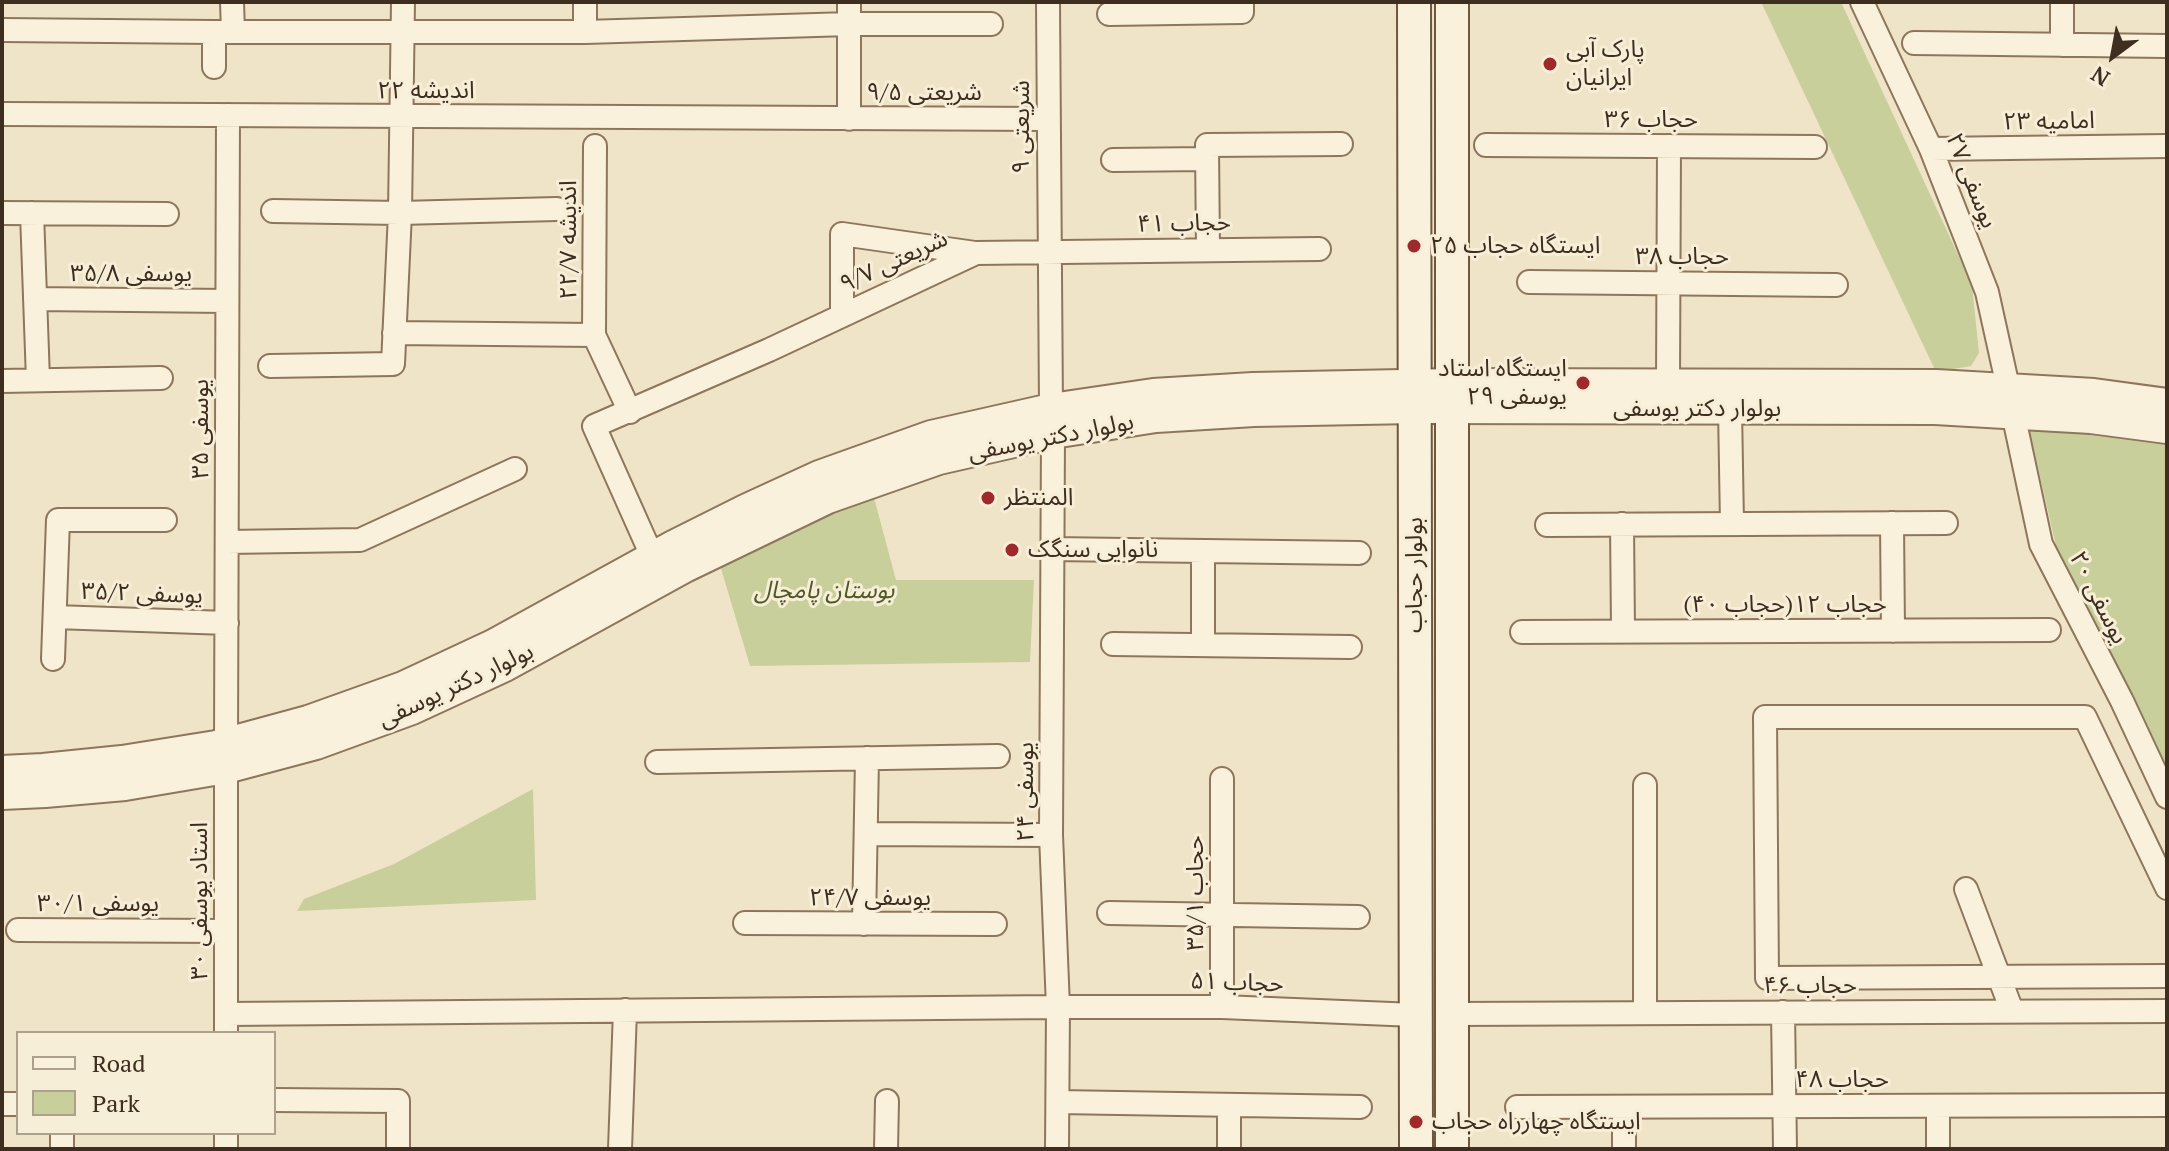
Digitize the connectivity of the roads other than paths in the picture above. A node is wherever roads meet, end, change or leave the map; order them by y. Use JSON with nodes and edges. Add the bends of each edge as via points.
{"nodes":[{"id":1,"x":232,"y":2,"type":"edge"},
{"id":2,"x":403,"y":2,"type":"edge"},
{"id":3,"x":585,"y":2,"type":"edge"},
{"id":4,"x":1048,"y":2,"type":"edge"},
{"id":5,"x":1242,"y":2,"type":"edge"},
{"id":6,"x":1414,"y":2,"type":"edge"},
{"id":7,"x":1452,"y":2,"type":"edge"},
{"id":8,"x":1862,"y":2,"type":"edge"},
{"id":9,"x":2062,"y":2,"type":"edge"},
{"id":10,"x":849,"y":13,"type":"edge"},
{"id":11,"x":1109,"y":14,"type":"dead end"},
{"id":12,"x":991,"y":24,"type":"dead end"},
{"id":13,"x":2,"y":30,"type":"edge"},
{"id":14,"x":223,"y":32,"type":"junction"},
{"id":15,"x":404,"y":32,"type":"junction"},
{"id":16,"x":585,"y":32,"type":"junction"},
{"id":17,"x":1914,"y":43,"type":"dead end"},
{"id":18,"x":2062,"y":45,"type":"junction"},
{"id":19,"x":2167,"y":46,"type":"edge"},
{"id":20,"x":214,"y":67,"type":"dead end"},
{"id":21,"x":2,"y":114,"type":"edge"},
{"id":22,"x":228,"y":115,"type":"junction"},
{"id":23,"x":402,"y":117,"type":"junction"},
{"id":24,"x":849,"y":119,"type":"junction"},
{"id":25,"x":1048,"y":119,"type":"junction"},
{"id":26,"x":1341,"y":144,"type":"dead end"},
{"id":27,"x":1486,"y":145,"type":"dead end"},
{"id":28,"x":595,"y":146,"type":"dead end"},
{"id":29,"x":1669,"y":146,"type":"junction"},
{"id":30,"x":2167,"y":146,"type":"edge"},
{"id":31,"x":1815,"y":147,"type":"dead end"},
{"id":32,"x":1931,"y":149,"type":"junction"},
{"id":33,"x":1207,"y":152,"type":"junction"},
{"id":34,"x":1113,"y":160,"type":"dead end"},
{"id":35,"x":557,"y":209,"type":"dead end"},
{"id":36,"x":273,"y":211,"type":"dead end"},
{"id":37,"x":2,"y":213,"type":"edge"},
{"id":38,"x":32,"y":213,"type":"junction"},
{"id":39,"x":400,"y":213,"type":"junction"},
{"id":40,"x":167,"y":214,"type":"dead end"},
{"id":41,"x":1319,"y":249,"type":"dead end"},
{"id":42,"x":1208,"y":250,"type":"junction"},
{"id":43,"x":1049,"y":252,"type":"junction"},
{"id":44,"x":976,"y":253,"type":"junction"},
{"id":45,"x":1529,"y":282,"type":"dead end"},
{"id":46,"x":1668,"y":283,"type":"junction"},
{"id":47,"x":1836,"y":285,"type":"dead end"},
{"id":48,"x":35,"y":299,"type":"junction"},
{"id":49,"x":227,"y":301,"type":"junction"},
{"id":50,"x":842,"y":315,"type":"junction"},
{"id":51,"x":394,"y":333,"type":"junction"},
{"id":52,"x":594,"y":335,"type":"junction"},
{"id":53,"x":270,"y":366,"type":"dead end"},
{"id":54,"x":161,"y":378,"type":"dead end"},
{"id":55,"x":38,"y":380,"type":"junction"},
{"id":56,"x":2,"y":381,"type":"edge"},
{"id":57,"x":1668,"y":383,"type":"junction"},
{"id":58,"x":1414,"y":396,"type":"junction"},
{"id":59,"x":1452,"y":396,"type":"junction"},
{"id":60,"x":2011,"y":400,"type":"junction"},
{"id":61,"x":2167,"y":403,"type":"edge"},
{"id":62,"x":1730,"y":409,"type":"junction"},
{"id":63,"x":630,"y":412,"type":"junction"},
{"id":64,"x":1052,"y":421,"type":"junction"},
{"id":65,"x":2167,"y":429,"type":"edge"},
{"id":66,"x":515,"y":469,"type":"dead end"},
{"id":67,"x":165,"y":520,"type":"dead end"},
{"id":68,"x":1892,"y":523,"type":"junction"},
{"id":69,"x":1946,"y":523,"type":"dead end"},
{"id":70,"x":1622,"y":524,"type":"junction"},
{"id":71,"x":1732,"y":524,"type":"junction"},
{"id":72,"x":1547,"y":525,"type":"dead end"},
{"id":73,"x":227,"y":542,"type":"junction"},
{"id":74,"x":1051,"y":549,"type":"junction"},
{"id":75,"x":1203,"y":551,"type":"junction"},
{"id":76,"x":1359,"y":553,"type":"dead end"},
{"id":77,"x":652,"y":556,"type":"junction"},
{"id":78,"x":55,"y":617,"type":"junction"},
{"id":79,"x":227,"y":623,"type":"junction"},
{"id":80,"x":2049,"y":630,"type":"dead end"},
{"id":81,"x":1623,"y":631,"type":"junction"},
{"id":82,"x":1893,"y":631,"type":"junction"},
{"id":83,"x":1522,"y":632,"type":"dead end"},
{"id":84,"x":1113,"y":644,"type":"dead end"},
{"id":85,"x":1203,"y":645,"type":"junction"},
{"id":86,"x":1350,"y":647,"type":"dead end"},
{"id":87,"x":53,"y":659,"type":"dead end"},
{"id":88,"x":226,"y":756,"type":"junction"},
{"id":89,"x":998,"y":756,"type":"dead end"},
{"id":90,"x":867,"y":758,"type":"junction"},
{"id":91,"x":657,"y":762,"type":"dead end"},
{"id":92,"x":2,"y":770,"type":"edge"},
{"id":93,"x":1222,"y":779,"type":"dead end"},
{"id":94,"x":1645,"y":785,"type":"dead end"},
{"id":95,"x":2,"y":795,"type":"edge"},
{"id":96,"x":2167,"y":797,"type":"edge"},
{"id":97,"x":866,"y":834,"type":"junction"},
{"id":98,"x":1051,"y":835,"type":"junction"},
{"id":99,"x":2167,"y":888,"type":"edge"},
{"id":100,"x":1966,"y":889,"type":"dead end"},
{"id":101,"x":1109,"y":913,"type":"dead end"},
{"id":102,"x":1222,"y":915,"type":"junction"},
{"id":103,"x":1358,"y":917,"type":"dead end"},
{"id":104,"x":745,"y":923,"type":"dead end"},
{"id":105,"x":864,"y":924,"type":"junction"},
{"id":106,"x":995,"y":924,"type":"dead end"},
{"id":107,"x":18,"y":930,"type":"dead end"},
{"id":108,"x":226,"y":931,"type":"junction"},
{"id":109,"x":2167,"y":976,"type":"edge"},
{"id":110,"x":1999,"y":977,"type":"junction"},
{"id":111,"x":1058,"y":1007,"type":"junction"},
{"id":112,"x":1222,"y":1007,"type":"junction"},
{"id":113,"x":625,"y":1010,"type":"junction"},
{"id":114,"x":2012,"y":1011,"type":"junction"},
{"id":115,"x":2167,"y":1011,"type":"edge"},
{"id":116,"x":1645,"y":1012,"type":"junction"},
{"id":117,"x":1783,"y":1012,"type":"junction"},
{"id":118,"x":1452,"y":1014,"type":"junction"},
{"id":119,"x":1415,"y":1015,"type":"junction"},
{"id":120,"x":226,"y":1023,"type":"edge"},
{"id":121,"x":276,"y":1100,"type":"edge"},
{"id":122,"x":887,"y":1101,"type":"dead end"},
{"id":123,"x":1058,"y":1102,"type":"junction"},
{"id":124,"x":1229,"y":1105,"type":"junction"},
{"id":125,"x":2167,"y":1105,"type":"edge"},
{"id":126,"x":1784,"y":1106,"type":"junction"},
{"id":127,"x":1938,"y":1106,"type":"junction"},
{"id":128,"x":1360,"y":1107,"type":"dead end"},
{"id":129,"x":1517,"y":1107,"type":"dead end"},
{"id":130,"x":1624,"y":1107,"type":"junction"},
{"id":131,"x":398,"y":1149,"type":"edge"},
{"id":132,"x":620,"y":1149,"type":"edge"},
{"id":133,"x":886,"y":1149,"type":"edge"},
{"id":134,"x":1057,"y":1149,"type":"edge"},
{"id":135,"x":1229,"y":1149,"type":"edge"},
{"id":136,"x":1416,"y":1149,"type":"edge"},
{"id":137,"x":1452,"y":1149,"type":"edge"},
{"id":138,"x":1624,"y":1149,"type":"edge"},
{"id":139,"x":1785,"y":1149,"type":"edge"},
{"id":140,"x":1938,"y":1149,"type":"edge"}],
"edges":[{"from":1,"to":14,"type":"street"},
{"from":2,"to":15,"type":"street"},
{"from":3,"to":16,"type":"street"},
{"from":4,"to":25,"type":"street","name":"شریعتی ۹"},
{"from":5,"to":11,"type":"street","via":[[1242,12]]},
{"from":6,"to":58,"type":"main road","name":"بولوار حجاب"},
{"from":7,"to":59,"type":"main road","name":"بولوار حجاب"},
{"from":8,"to":32,"type":"street","name":"یوسفی ۲۷"},
{"from":9,"to":18,"type":"street"},
{"from":10,"to":12,"type":"street"},
{"from":10,"to":16,"type":"street"},
{"from":10,"to":24,"type":"street"},
{"from":13,"to":14,"type":"street"},
{"from":14,"to":15,"type":"street"},
{"from":14,"to":20,"type":"street"},
{"from":15,"to":16,"type":"street"},
{"from":15,"to":23,"type":"street"},
{"from":17,"to":18,"type":"street"},
{"from":18,"to":19,"type":"street"},
{"from":21,"to":22,"type":"street","name":"اندیشه ۲۲"},
{"from":22,"to":23,"type":"street","name":"اندیشه ۲۲"},
{"from":22,"to":49,"type":"street","name":"یوسفی ۳۵"},
{"from":23,"to":24,"type":"street","name":"اندیشه ۲۲"},
{"from":23,"to":39,"type":"street"},
{"from":24,"to":25,"type":"street","name":"شریعتی ۹/۵"},
{"from":25,"to":43,"type":"street","name":"شریعتی ۹"},
{"from":26,"to":33,"type":"street"},
{"from":27,"to":29,"type":"street","name":"حجاب ۳۶"},
{"from":28,"to":52,"type":"street","name":"اندیشه ۲۲/۷"},
{"from":29,"to":31,"type":"street","name":"حجاب ۳۶"},
{"from":29,"to":46,"type":"street"},
{"from":30,"to":32,"type":"street","name":"امامیه ۲۳"},
{"from":32,"to":60,"type":"street","name":"یوسفی ۲۷","via":[[1987,292]]},
{"from":33,"to":34,"type":"street"},
{"from":33,"to":42,"type":"street"},
{"from":35,"to":39,"type":"street"},
{"from":36,"to":39,"type":"street"},
{"from":37,"to":38,"type":"street"},
{"from":38,"to":40,"type":"street"},
{"from":38,"to":48,"type":"street"},
{"from":39,"to":51,"type":"street"},
{"from":41,"to":42,"type":"street","name":"حجاب ۴۱"},
{"from":42,"to":43,"type":"street","name":"حجاب ۴۱"},
{"from":43,"to":44,"type":"street","name":"شریعتی ۹/۷"},
{"from":43,"to":64,"type":"street","name":"شریعتی ۹"},
{"from":44,"to":50,"type":"street","name":"شریعتی ۹/۷"},
{"from":44,"to":50,"type":"street","via":[[842,234]]},
{"from":45,"to":46,"type":"street","name":"حجاب ۳۸"},
{"from":46,"to":47,"type":"street","name":"حجاب ۳۸"},
{"from":46,"to":57,"type":"street"},
{"from":48,"to":49,"type":"street","name":"یوسفی ۳۵/۸"},
{"from":48,"to":55,"type":"street"},
{"from":49,"to":73,"type":"street","name":"یوسفی ۳۵"},
{"from":50,"to":63,"type":"street","name":"شریعتی ۹/۷"},
{"from":51,"to":52,"type":"street"},
{"from":51,"to":53,"type":"street","via":[[393,364]]},
{"from":52,"to":63,"type":"street"},
{"from":54,"to":55,"type":"street"},
{"from":55,"to":56,"type":"street"},
{"from":57,"to":59,"type":"street","name":"بولوار دکتر یوسفی"},
{"from":57,"to":60,"type":"street","name":"بولوار دکتر یوسفی","via":[[1936,384]]},
{"from":58,"to":59,"type":"street","name":"بولوار دکتر یوسفی"},
{"from":58,"to":64,"type":"street","name":"بولوار دکتر یوسفی","via":[[1253,387],[1153,393]]},
{"from":58,"to":119,"type":"main road","name":"بولوار حجاب"},
{"from":59,"to":62,"type":"street","name":"بولوار دکتر یوسفی"},
{"from":59,"to":118,"type":"main road","name":"بولوار حجاب"},
{"from":60,"to":61,"type":"street","name":"بولوار دکتر یوسفی","via":[[2094,393]]},
{"from":60,"to":62,"type":"street","name":"بولوار دکتر یوسفی","via":[[1935,410]]},
{"from":60,"to":65,"type":"street","name":"بولوار دکتر یوسفی","via":[[2091,419]]},
{"from":60,"to":96,"type":"street","name":"یوسفی ۲۰","via":[[2041,544]]},
{"from":62,"to":71,"type":"street"},
{"from":63,"to":77,"type":"street","name":"شریعتی ۹/۷","via":[[594,426]]},
{"from":64,"to":74,"type":"street","name":"یوسفی ۲۴"},
{"from":64,"to":77,"type":"street","name":"بولوار دکتر یوسفی","via":[[931,435],[819,475]]},
{"from":64,"to":88,"type":"street","name":"بولوار دکتر یوسفی","via":[[828,499],[412,710],[316,745]]},
{"from":66,"to":73,"type":"street","via":[[360,540]]},
{"from":67,"to":78,"type":"street","via":[[58,520]]},
{"from":68,"to":69,"type":"street"},
{"from":68,"to":71,"type":"street"},
{"from":68,"to":82,"type":"street"},
{"from":70,"to":71,"type":"street"},
{"from":70,"to":72,"type":"street"},
{"from":70,"to":81,"type":"street"},
{"from":73,"to":79,"type":"street","name":"یوسفی ۳۵"},
{"from":74,"to":75,"type":"street"},
{"from":74,"to":98,"type":"street","name":"یوسفی ۲۴"},
{"from":75,"to":76,"type":"street"},
{"from":75,"to":85,"type":"street"},
{"from":77,"to":88,"type":"street","name":"بولوار دکتر یوسفی","via":[[493,644]]},
{"from":78,"to":79,"type":"street","name":"یوسفی ۳۵/۲"},
{"from":78,"to":87,"type":"street"},
{"from":79,"to":88,"type":"street","name":"یوسفی ۳۵"},
{"from":80,"to":82,"type":"street","name":"حجاب ۱۲(حجاب ۴۰)"},
{"from":81,"to":82,"type":"street","name":"حجاب ۱۲(حجاب ۴۰)"},
{"from":81,"to":83,"type":"street","name":"حجاب ۱۲(حجاب ۴۰)"},
{"from":84,"to":85,"type":"street"},
{"from":85,"to":86,"type":"street"},
{"from":88,"to":92,"type":"street","name":"بولوار دکتر یوسفی"},
{"from":88,"to":95,"type":"street","name":"بولوار دکتر یوسفی","via":[[125,786]]},
{"from":88,"to":108,"type":"street","name":"استاد یوسفی ۳۰"},
{"from":89,"to":90,"type":"street"},
{"from":90,"to":91,"type":"street"},
{"from":90,"to":97,"type":"street"},
{"from":93,"to":102,"type":"street","name":"حجاب ۳۵/۱"},
{"from":94,"to":116,"type":"street"},
{"from":97,"to":98,"type":"street"},
{"from":97,"to":105,"type":"street"},
{"from":98,"to":111,"type":"street","name":"یوسفی ۲۴"},
{"from":99,"to":110,"type":"street","via":[[2085,717],[1765,717],[1767,978]]},
{"from":100,"to":110,"type":"street"},
{"from":101,"to":102,"type":"street"},
{"from":102,"to":103,"type":"street"},
{"from":102,"to":112,"type":"street","name":"حجاب ۳۵/۱"},
{"from":104,"to":105,"type":"street","name":"یوسفی ۲۴/۷"},
{"from":105,"to":106,"type":"street","name":"یوسفی ۲۴/۷"},
{"from":107,"to":108,"type":"street","name":"یوسفی ۳۰/۱"},
{"from":108,"to":120,"type":"street","name":"استاد یوسفی ۳۰"},
{"from":109,"to":110,"type":"street"},
{"from":110,"to":114,"type":"street"},
{"from":111,"to":112,"type":"street","name":"حجاب ۵۱"},
{"from":111,"to":113,"type":"street","name":"حجاب ۵۱"},
{"from":111,"to":123,"type":"street","name":"یوسفی ۲۴"},
{"from":112,"to":119,"type":"street","name":"حجاب ۵۱"},
{"from":113,"to":120,"type":"street","name":"حجاب ۵۱"},
{"from":113,"to":132,"type":"street"},
{"from":114,"to":115,"type":"street","name":"حجاب ۴۶"},
{"from":114,"to":117,"type":"street","name":"حجاب ۴۶"},
{"from":116,"to":117,"type":"street","name":"حجاب ۴۶"},
{"from":116,"to":118,"type":"street","name":"حجاب ۴۶"},
{"from":117,"to":126,"type":"street"},
{"from":118,"to":137,"type":"main road","name":"بولوار حجاب"},
{"from":119,"to":136,"type":"main road","name":"بولوار حجاب"},
{"from":121,"to":131,"type":"street","via":[[398,1101]]},
{"from":122,"to":133,"type":"street"},
{"from":123,"to":124,"type":"street"},
{"from":123,"to":134,"type":"street","name":"یوسفی ۲۴"},
{"from":124,"to":128,"type":"street"},
{"from":124,"to":135,"type":"street"},
{"from":125,"to":127,"type":"street","name":"حجاب ۴۸"},
{"from":126,"to":127,"type":"street","name":"حجاب ۴۸"},
{"from":126,"to":130,"type":"street","name":"حجاب ۴۸"},
{"from":126,"to":139,"type":"street"},
{"from":127,"to":140,"type":"street"},
{"from":129,"to":130,"type":"street","name":"حجاب ۴۸"},
{"from":130,"to":138,"type":"street"}]}
